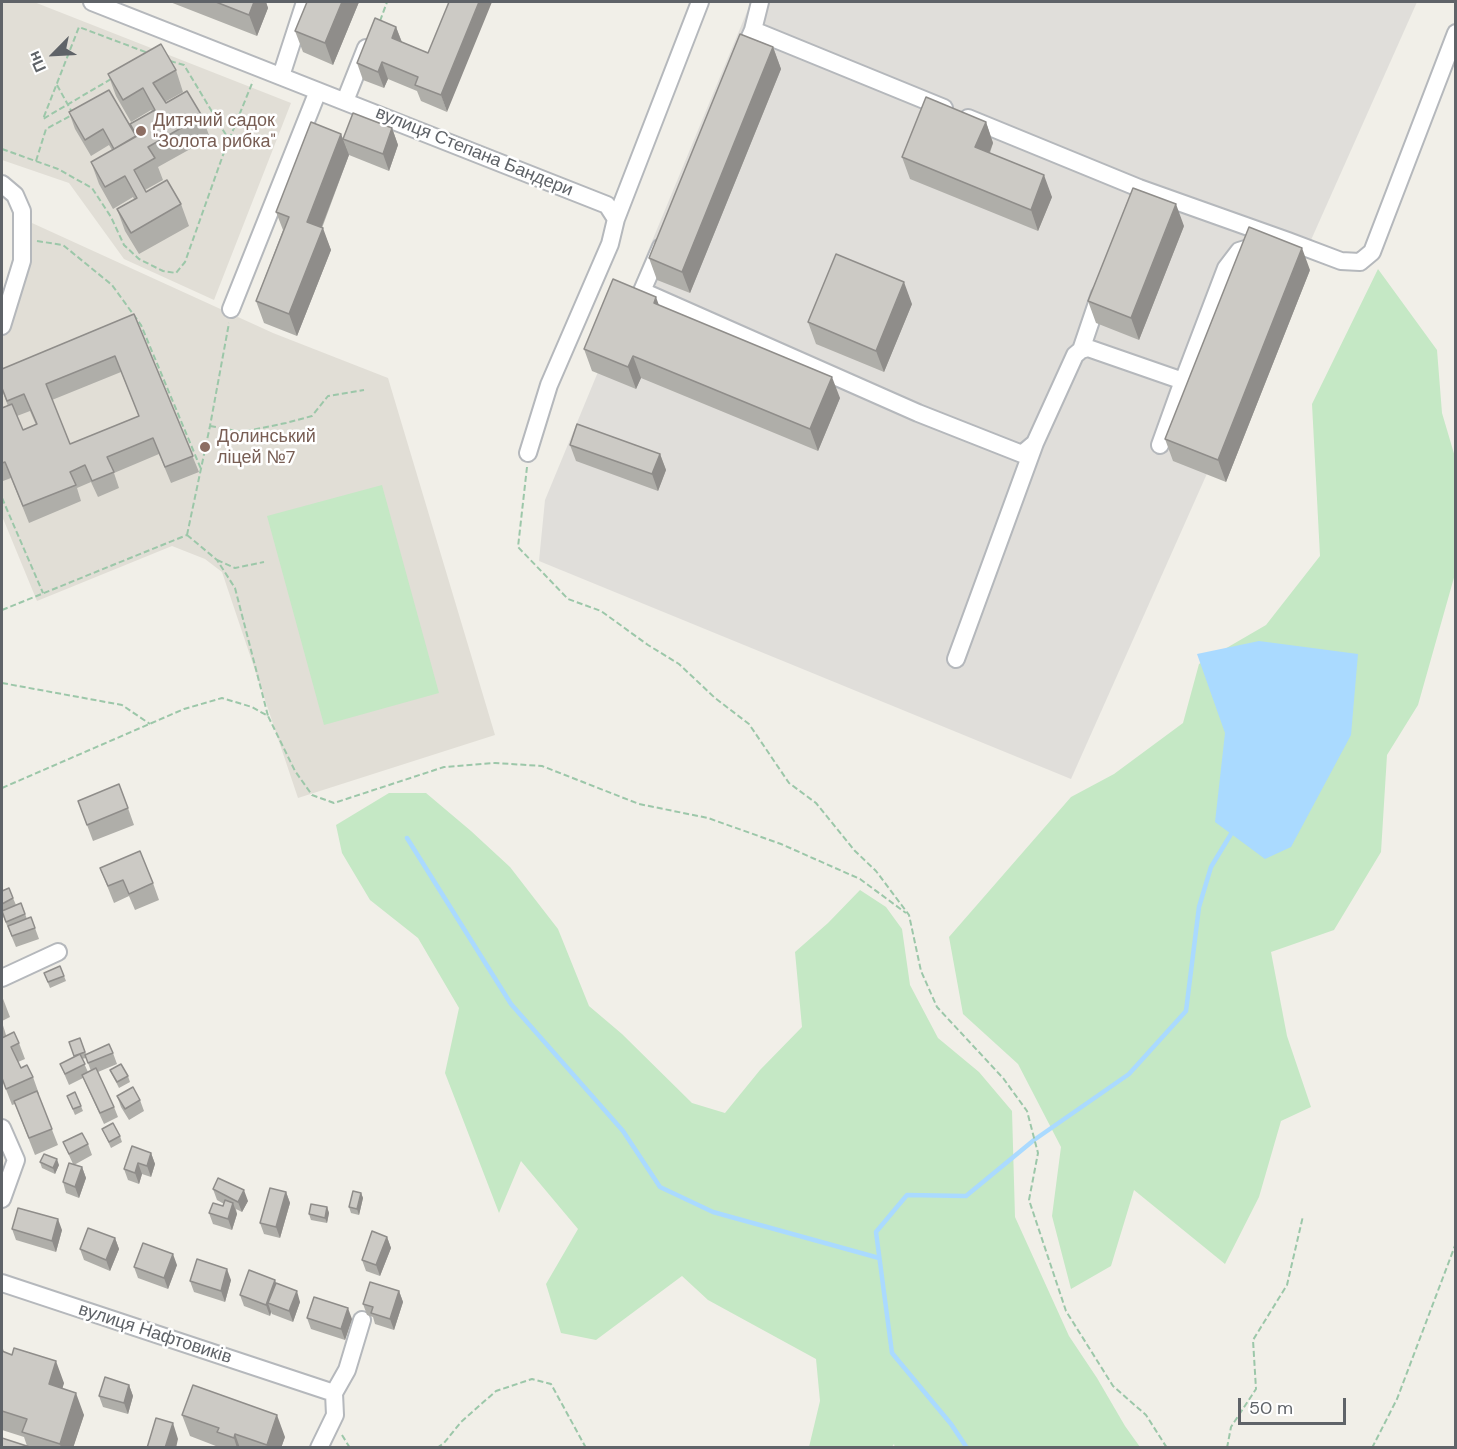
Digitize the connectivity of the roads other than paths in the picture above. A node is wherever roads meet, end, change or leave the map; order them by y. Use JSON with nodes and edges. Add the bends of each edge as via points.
{"nodes":[{"id":1,"x":92,"y":2,"type":"edge"},
{"id":2,"x":305,"y":2,"type":"edge"},
{"id":3,"x":700,"y":2,"type":"edge"},
{"id":4,"x":760,"y":2,"type":"edge"},
{"id":5,"x":376,"y":29,"type":"edge"},
{"id":6,"x":753,"y":30,"type":"junction"},
{"id":7,"x":1455,"y":33,"type":"edge"},
{"id":8,"x":735,"y":73,"type":"edge"},
{"id":9,"x":281,"y":76,"type":"junction"},
{"id":10,"x":318,"y":91,"type":"junction"},
{"id":11,"x":345,"y":102,"type":"junction"},
{"id":12,"x":2,"y":184,"type":"edge"},
{"id":13,"x":1139,"y":188,"type":"junction"},
{"id":14,"x":1131,"y":207,"type":"edge"},
{"id":15,"x":615,"y":219,"type":"junction"},
{"id":16,"x":665,"y":237,"type":"edge"},
{"id":17,"x":1288,"y":241,"type":"junction"},
{"id":18,"x":1104,"y":282,"type":"edge"},
{"id":19,"x":231,"y":309,"type":"road end"},
{"id":20,"x":2,"y":326,"type":"edge"},
{"id":21,"x":1081,"y":350,"type":"junction"},
{"id":22,"x":1183,"y":381,"type":"junction"},
{"id":23,"x":1035,"y":443,"type":"junction"},
{"id":24,"x":1160,"y":444,"type":"dead end"},
{"id":25,"x":528,"y":453,"type":"road end"},
{"id":26,"x":956,"y":659,"type":"dead end"},
{"id":27,"x":58,"y":952,"type":"dead end"},
{"id":28,"x":2,"y":978,"type":"edge"},
{"id":29,"x":2,"y":1128,"type":"edge"},
{"id":30,"x":2,"y":1199,"type":"edge"},
{"id":31,"x":2,"y":1283,"type":"edge"},
{"id":32,"x":362,"y":1320,"type":"dead end"},
{"id":33,"x":334,"y":1392,"type":"junction"},
{"id":34,"x":319,"y":1448,"type":"edge"}],
"edges":[{"from":1,"to":9,"type":"street","name":"вулиця Степана Бандери"},
{"from":2,"to":9,"type":"street"},
{"from":3,"to":15,"type":"street"},
{"from":4,"to":6,"type":"street"},
{"from":5,"to":11,"type":"street"},
{"from":6,"to":8,"type":"street"},
{"from":6,"to":13,"type":"street"},
{"from":7,"to":17,"type":"street","via":[[1372,252],[1360,262],[1341,261]]},
{"from":9,"to":10,"type":"street","name":"вулиця Степана Бандери"},
{"from":10,"to":11,"type":"street","name":"вулиця Степана Бандери"},
{"from":10,"to":19,"type":"street"},
{"from":11,"to":15,"type":"street","name":"вулиця Степана Бандери","via":[[607,205]]},
{"from":12,"to":20,"type":"street","via":[[15,195],[22,212],[22,261]]},
{"from":13,"to":14,"type":"street"},
{"from":13,"to":17,"type":"street"},
{"from":15,"to":25,"type":"street","via":[[610,244],[549,385]]},
{"from":16,"to":23,"type":"street","via":[[642,291],[918,413],[1022,454]]},
{"from":17,"to":22,"type":"street","via":[[1268,242],[1239,251],[1226,268]]},
{"from":18,"to":21,"type":"street"},
{"from":21,"to":22,"type":"street","via":[[1088,348]]},
{"from":21,"to":23,"type":"street","via":[[1075,355]]},
{"from":22,"to":24,"type":"street"},
{"from":23,"to":26,"type":"street"},
{"from":27,"to":28,"type":"street"},
{"from":29,"to":30,"type":"street","via":[[16,1160]]},
{"from":31,"to":33,"type":"street","name":"вулиця Нафтовиків"},
{"from":32,"to":33,"type":"street","via":[[347,1370]]},
{"from":33,"to":34,"type":"street","via":[[335,1415]]}]}
